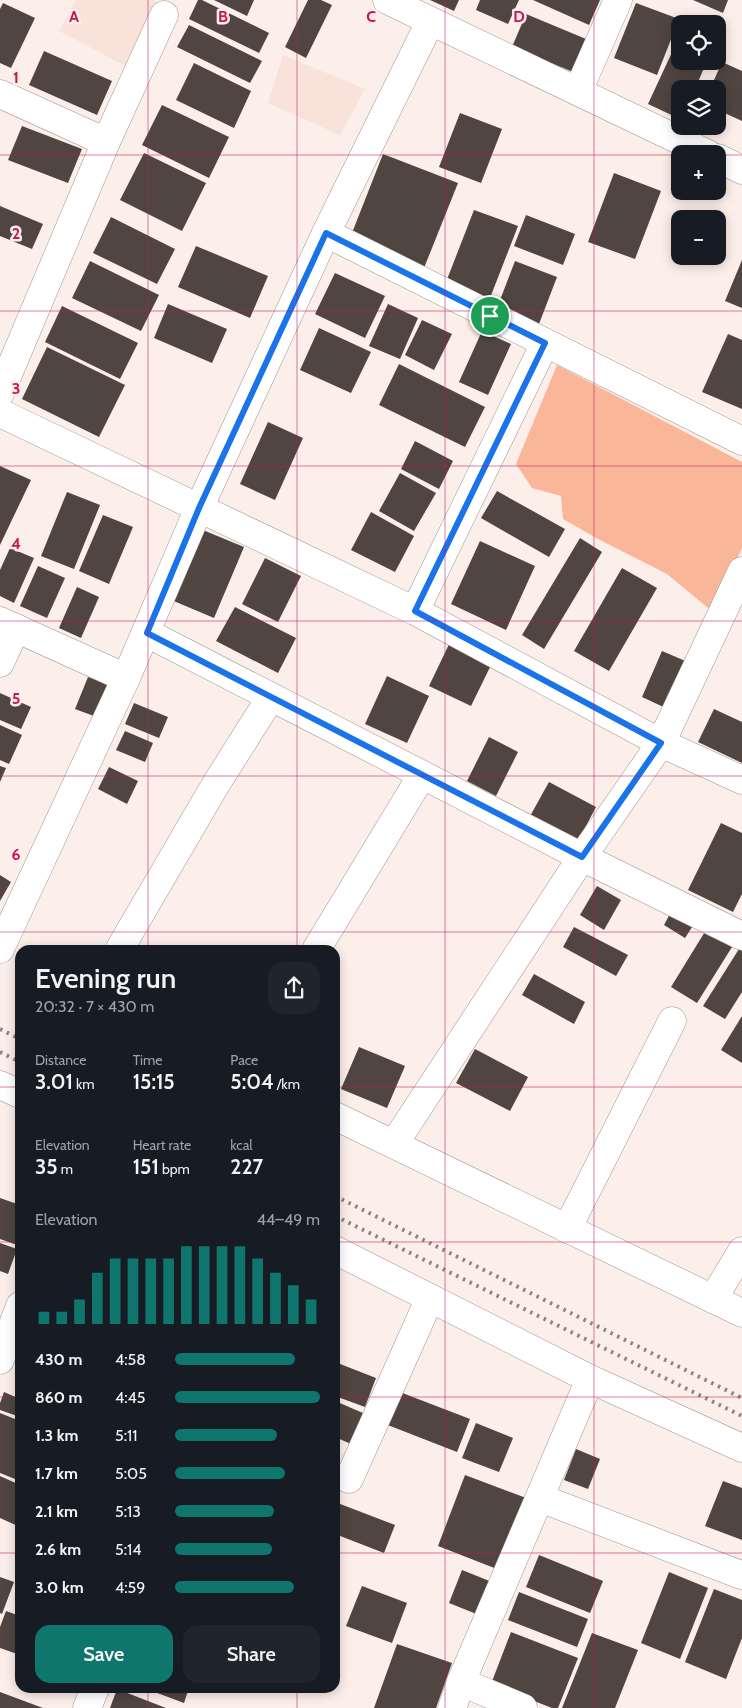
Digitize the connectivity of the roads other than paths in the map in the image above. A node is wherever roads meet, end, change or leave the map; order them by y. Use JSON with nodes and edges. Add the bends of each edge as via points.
{"nodes":[{"id":1,"x":387,"y":0,"type":"edge"},
{"id":2,"x":618,"y":0,"type":"edge"},
{"id":3,"x":164,"y":15,"type":"dead end"},
{"id":4,"x":430,"y":22,"type":"junction"},
{"id":5,"x":578,"y":91,"type":"junction"},
{"id":6,"x":0,"y":94,"type":"edge"},
{"id":7,"x":106,"y":142,"type":"junction"},
{"id":8,"x":689,"y":145,"type":"edge"},
{"id":9,"x":726,"y":162,"type":"edge"},
{"id":10,"x":742,"y":170,"type":"edge"},
{"id":11,"x":326,"y":233,"type":"junction"},
{"id":12,"x":545,"y":343,"type":"junction"},
{"id":13,"x":0,"y":393,"type":"edge"},
{"id":14,"x":0,"y":413,"type":"edge"},
{"id":15,"x":742,"y":441,"type":"edge"},
{"id":16,"x":199,"y":508,"type":"junction"},
{"id":17,"x":742,"y":571,"type":"edge"},
{"id":18,"x":415,"y":611,"type":"junction"},
{"id":19,"x":8,"y":624,"type":"edge"},
{"id":20,"x":147,"y":633,"type":"junction"},
{"id":21,"x":0,"y":663,"type":"edge"},
{"id":22,"x":126,"y":678,"type":"junction"},
{"id":23,"x":272,"y":696,"type":"junction"},
{"id":24,"x":661,"y":743,"type":"junction"},
{"id":25,"x":422,"y":774,"type":"junction"},
{"id":26,"x":742,"y":780,"type":"edge"},
{"id":27,"x":582,"y":857,"type":"junction"},
{"id":28,"x":742,"y":936,"type":"edge"},
{"id":29,"x":122,"y":945,"type":"edge"},
{"id":30,"x":319,"y":945,"type":"edge"},
{"id":31,"x":0,"y":951,"type":"edge"},
{"id":32,"x":15,"y":959,"type":"edge"},
{"id":33,"x":672,"y":1021,"type":"dead end"},
{"id":34,"x":0,"y":1084,"type":"edge"},
{"id":35,"x":15,"y":1092,"type":"edge"},
{"id":36,"x":340,"y":1118,"type":"edge"},
{"id":37,"x":394,"y":1144,"type":"junction"},
{"id":38,"x":567,"y":1229,"type":"junction"},
{"id":39,"x":742,"y":1252,"type":"edge"},
{"id":40,"x":340,"y":1253,"type":"edge"},
{"id":41,"x":430,"y":1298,"type":"junction"},
{"id":42,"x":713,"y":1299,"type":"junction"},
{"id":43,"x":742,"y":1313,"type":"edge"},
{"id":44,"x":15,"y":1320,"type":"edge"},
{"id":45,"x":0,"y":1360,"type":"edge"},
{"id":46,"x":590,"y":1379,"type":"junction"},
{"id":47,"x":742,"y":1448,"type":"edge"},
{"id":48,"x":349,"y":1479,"type":"dead end"},
{"id":49,"x":540,"y":1498,"type":"junction"},
{"id":50,"x":741,"y":1575,"type":"dead end"},
{"id":51,"x":461,"y":1682,"type":"junction"},
{"id":52,"x":93,"y":1693,"type":"edge"},
{"id":53,"x":87,"y":1708,"type":"edge"},
{"id":54,"x":452,"y":1708,"type":"edge"},
{"id":55,"x":522,"y":1708,"type":"edge"}],
"edges":[{"from":1,"to":4,"type":"street"},
{"from":2,"to":5,"type":"street"},
{"from":3,"to":7,"type":"street"},
{"from":4,"to":5,"type":"street"},
{"from":4,"to":11,"type":"street"},
{"from":5,"to":8,"type":"street"},
{"from":6,"to":7,"type":"street"},
{"from":7,"to":13,"type":"street"},
{"from":9,"to":10,"type":"street"},
{"from":11,"to":12,"type":"street"},
{"from":11,"to":16,"type":"street"},
{"from":12,"to":15,"type":"street"},
{"from":12,"to":18,"type":"street"},
{"from":14,"to":16,"type":"street"},
{"from":16,"to":18,"type":"street"},
{"from":16,"to":20,"type":"street"},
{"from":17,"to":24,"type":"street"},
{"from":18,"to":24,"type":"street"},
{"from":19,"to":21,"type":"street"},
{"from":19,"to":22,"type":"street"},
{"from":20,"to":22,"type":"street"},
{"from":20,"to":23,"type":"street"},
{"from":22,"to":31,"type":"street"},
{"from":23,"to":25,"type":"street"},
{"from":23,"to":29,"type":"street","via":[[216,784]]},
{"from":24,"to":26,"type":"street"},
{"from":24,"to":27,"type":"street"},
{"from":25,"to":27,"type":"street"},
{"from":25,"to":30,"type":"street"},
{"from":27,"to":28,"type":"street"},
{"from":27,"to":37,"type":"street"},
{"from":31,"to":32,"type":"street"},
{"from":33,"to":38,"type":"street"},
{"from":34,"to":35,"type":"street"},
{"from":36,"to":37,"type":"street"},
{"from":37,"to":38,"type":"street"},
{"from":38,"to":42,"type":"street"},
{"from":39,"to":42,"type":"street"},
{"from":40,"to":41,"type":"street"},
{"from":41,"to":46,"type":"street"},
{"from":41,"to":48,"type":"street"},
{"from":42,"to":43,"type":"street"},
{"from":44,"to":45,"type":"street"},
{"from":46,"to":47,"type":"street"},
{"from":46,"to":49,"type":"street"},
{"from":49,"to":50,"type":"street"},
{"from":49,"to":51,"type":"street"},
{"from":51,"to":54,"type":"street"},
{"from":51,"to":55,"type":"street"},
{"from":52,"to":53,"type":"street"}]}
